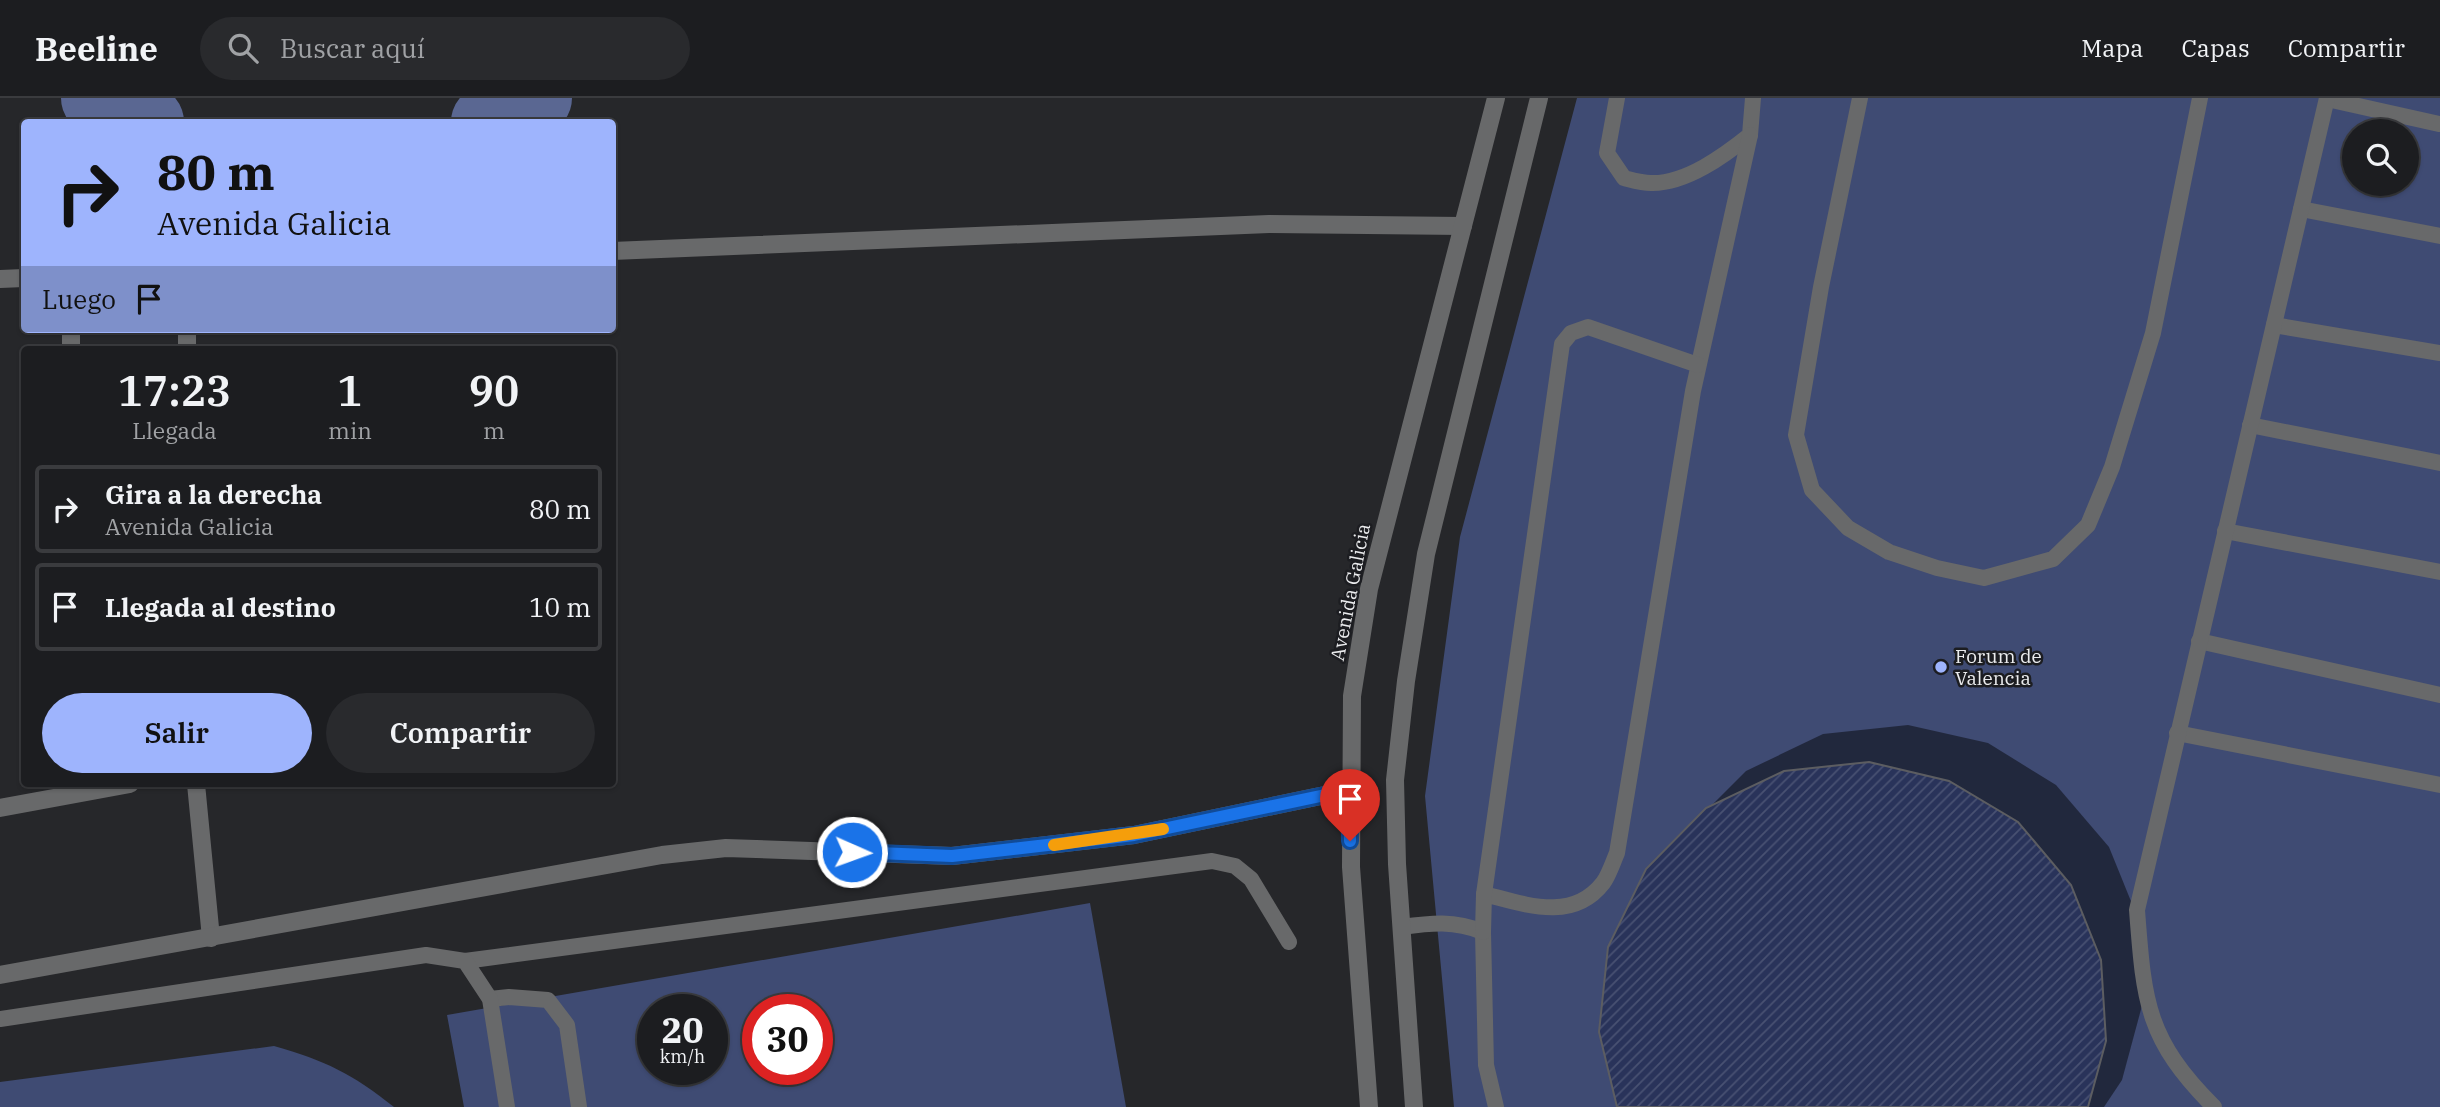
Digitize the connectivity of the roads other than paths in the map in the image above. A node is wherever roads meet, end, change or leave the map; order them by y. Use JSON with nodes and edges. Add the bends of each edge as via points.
{"nodes":[{"id":1,"x":1496,"y":98,"type":"edge"},
{"id":2,"x":1539,"y":98,"type":"edge"},
{"id":3,"x":1617,"y":98,"type":"edge"},
{"id":4,"x":1753,"y":98,"type":"edge"},
{"id":5,"x":1860,"y":98,"type":"edge"},
{"id":6,"x":2200,"y":98,"type":"edge"},
{"id":7,"x":2327,"y":98,"type":"edge"},
{"id":8,"x":2439,"y":124,"type":"edge"},
{"id":9,"x":1750,"y":135,"type":"junction"},
{"id":10,"x":2301,"y":209,"type":"junction"},
{"id":11,"x":1463,"y":226,"type":"junction"},
{"id":12,"x":2440,"y":236,"type":"edge"},
{"id":13,"x":616,"y":251,"type":"edge"},
{"id":14,"x":21,"y":278,"type":"edge"},
{"id":15,"x":0,"y":279,"type":"edge"},
{"id":16,"x":2274,"y":325,"type":"junction"},
{"id":17,"x":2440,"y":353,"type":"edge"},
{"id":18,"x":1698,"y":365,"type":"junction"},
{"id":19,"x":2250,"y":425,"type":"junction"},
{"id":20,"x":2440,"y":463,"type":"edge"},
{"id":21,"x":2225,"y":531,"type":"junction"},
{"id":22,"x":2440,"y":572,"type":"edge"},
{"id":23,"x":2199,"y":641,"type":"junction"},
{"id":24,"x":2440,"y":695,"type":"edge"},
{"id":25,"x":2177,"y":733,"type":"junction"},
{"id":26,"x":2440,"y":785,"type":"edge"},
{"id":27,"x":196,"y":787,"type":"edge"},
{"id":28,"x":87,"y":788,"type":"edge"},
{"id":29,"x":1349,"y":790,"type":"junction"},
{"id":30,"x":0,"y":808,"type":"edge"},
{"id":31,"x":1484,"y":894,"type":"junction"},
{"id":32,"x":1401,"y":926,"type":"junction"},
{"id":33,"x":1483,"y":932,"type":"junction"},
{"id":34,"x":212,"y":938,"type":"junction"},
{"id":35,"x":1289,"y":942,"type":"dead end"},
{"id":36,"x":465,"y":961,"type":"junction"},
{"id":37,"x":0,"y":975,"type":"edge"},
{"id":38,"x":490,"y":999,"type":"junction"},
{"id":39,"x":0,"y":1018,"type":"edge"},
{"id":40,"x":507,"y":1107,"type":"edge"},
{"id":41,"x":579,"y":1107,"type":"edge"},
{"id":42,"x":1369,"y":1107,"type":"edge"},
{"id":43,"x":1414,"y":1107,"type":"edge"},
{"id":44,"x":1496,"y":1107,"type":"edge"},
{"id":45,"x":2214,"y":1107,"type":"edge"}],
"edges":[{"from":1,"to":11,"type":"street","name":"Avenida Galicia"},
{"from":2,"to":32,"type":"street","via":[[1424,567],[1395,780]]},
{"from":3,"to":9,"type":"lane","via":[[1608,153],[1623,178],[1653,184],[1686,175],[1719,160]]},
{"from":4,"to":9,"type":"lane"},
{"from":5,"to":6,"type":"lane","via":[[1796,435],[1812,490],[1848,528],[1889,552],[1983,578],[2053,559],[2088,525],[2112,467],[2153,333]]},
{"from":7,"to":8,"type":"lane"},
{"from":7,"to":10,"type":"lane"},
{"from":9,"to":18,"type":"lane"},
{"from":10,"to":12,"type":"lane"},
{"from":10,"to":16,"type":"lane"},
{"from":11,"to":13,"type":"street","via":[[1269,224]]},
{"from":11,"to":29,"type":"street","name":"Avenida Galicia","via":[[1369,589],[1352,696]]},
{"from":14,"to":15,"type":"street"},
{"from":16,"to":17,"type":"lane"},
{"from":16,"to":19,"type":"lane"},
{"from":18,"to":31,"type":"lane","via":[[1617,852],[1603,883],[1574,906],[1543,908]]},
{"from":18,"to":31,"type":"lane","via":[[1588,327],[1571,333],[1562,344]]},
{"from":19,"to":20,"type":"lane"},
{"from":19,"to":21,"type":"lane"},
{"from":21,"to":22,"type":"lane"},
{"from":21,"to":23,"type":"lane"},
{"from":23,"to":24,"type":"lane"},
{"from":23,"to":25,"type":"lane"},
{"from":25,"to":26,"type":"lane"},
{"from":25,"to":45,"type":"lane","via":[[2137,910],[2142,977],[2152,1023],[2182,1074]]},
{"from":27,"to":34,"type":"street"},
{"from":28,"to":30,"type":"street"},
{"from":29,"to":34,"type":"street","via":[[1134,835],[952,856],[726,848],[675,854]]},
{"from":29,"to":42,"type":"street","name":"Avenida Galicia"},
{"from":31,"to":33,"type":"lane"},
{"from":32,"to":33,"type":"lane","via":[[1446,922]]},
{"from":32,"to":43,"type":"street"},
{"from":33,"to":44,"type":"lane","via":[[1486,1065]]},
{"from":34,"to":37,"type":"street"},
{"from":35,"to":36,"type":"lane","via":[[1251,879],[1235,866],[1212,861]]},
{"from":36,"to":38,"type":"lane"},
{"from":36,"to":39,"type":"lane","via":[[426,955]]},
{"from":38,"to":40,"type":"lane"},
{"from":38,"to":41,"type":"lane","via":[[548,1000],[567,1025]]}]}
